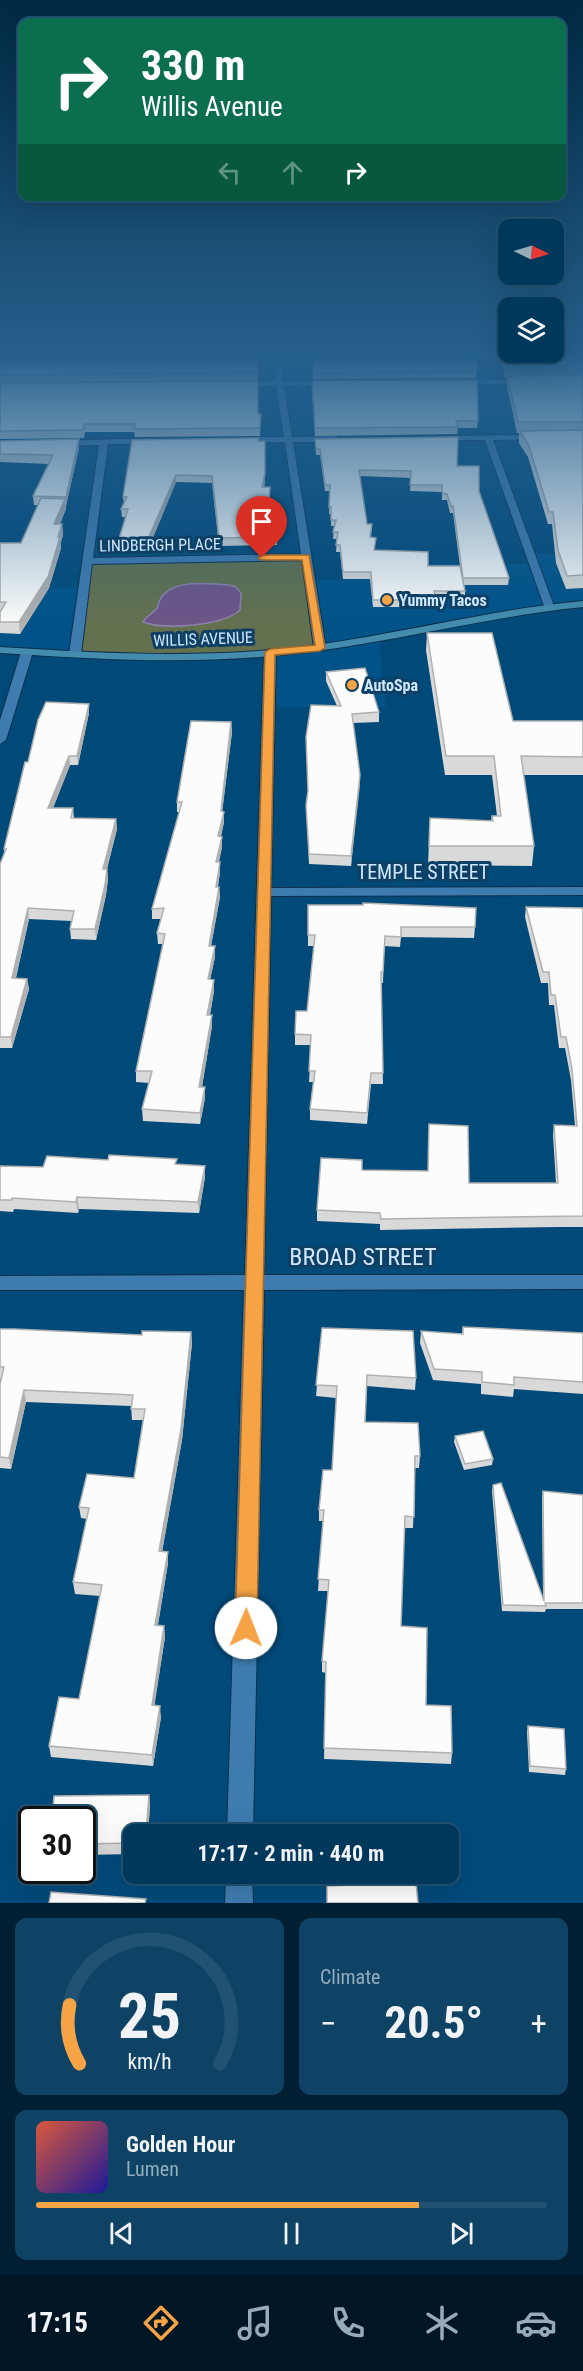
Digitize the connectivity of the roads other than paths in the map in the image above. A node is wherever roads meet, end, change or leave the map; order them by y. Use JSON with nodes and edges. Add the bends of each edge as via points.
{"nodes":[{"id":1,"x":103,"y":447,"type":"edge"},
{"id":2,"x":289,"y":447,"type":"edge"},
{"id":3,"x":491,"y":447,"type":"edge"},
{"id":4,"x":306,"y":557,"type":"junction"},
{"id":5,"x":88,"y":561,"type":"junction"},
{"id":6,"x":583,"y":604,"type":"edge"},
{"id":7,"x":549,"y":606,"type":"junction"},
{"id":8,"x":320,"y":648,"type":"junction"},
{"id":9,"x":0,"y":650,"type":"edge"},
{"id":10,"x":27,"y":652,"type":"junction"},
{"id":11,"x":270,"y":652,"type":"junction"},
{"id":12,"x":75,"y":654,"type":"junction"},
{"id":13,"x":0,"y":740,"type":"edge"},
{"id":14,"x":583,"y":891,"type":"edge"},
{"id":15,"x":264,"y":892,"type":"junction"},
{"id":16,"x":255,"y":1282,"type":"junction"},
{"id":17,"x":583,"y":1282,"type":"edge"},
{"id":18,"x":0,"y":1283,"type":"edge"},
{"id":19,"x":240,"y":1824,"type":"edge"},
{"id":20,"x":239,"y":1884,"type":"edge"},
{"id":21,"x":239,"y":1903,"type":"edge"}],
"edges":[{"from":1,"to":5,"type":"street"},
{"from":2,"to":4,"type":"street"},
{"from":3,"to":7,"type":"street"},
{"from":4,"to":5,"type":"street","name":"LINDBERGH PLACE"},
{"from":4,"to":8,"type":"street"},
{"from":5,"to":12,"type":"street"},
{"from":6,"to":7,"type":"main road","name":"WILLIS AVENUE"},
{"from":7,"to":8,"type":"main road","name":"WILLIS AVENUE"},
{"from":8,"to":11,"type":"main road","name":"WILLIS AVENUE"},
{"from":9,"to":10,"type":"main road","name":"WILLIS AVENUE"},
{"from":10,"to":12,"type":"main road","name":"WILLIS AVENUE"},
{"from":10,"to":13,"type":"street"},
{"from":11,"to":12,"type":"main road","name":"WILLIS AVENUE","via":[[176,657]]},
{"from":11,"to":15,"type":"street"},
{"from":14,"to":15,"type":"street","name":"TEMPLE STREET"},
{"from":15,"to":16,"type":"street"},
{"from":16,"to":17,"type":"street","name":"BROAD STREET"},
{"from":16,"to":18,"type":"street","name":"BROAD STREET"},
{"from":16,"to":19,"type":"street"},
{"from":20,"to":21,"type":"street"}]}
